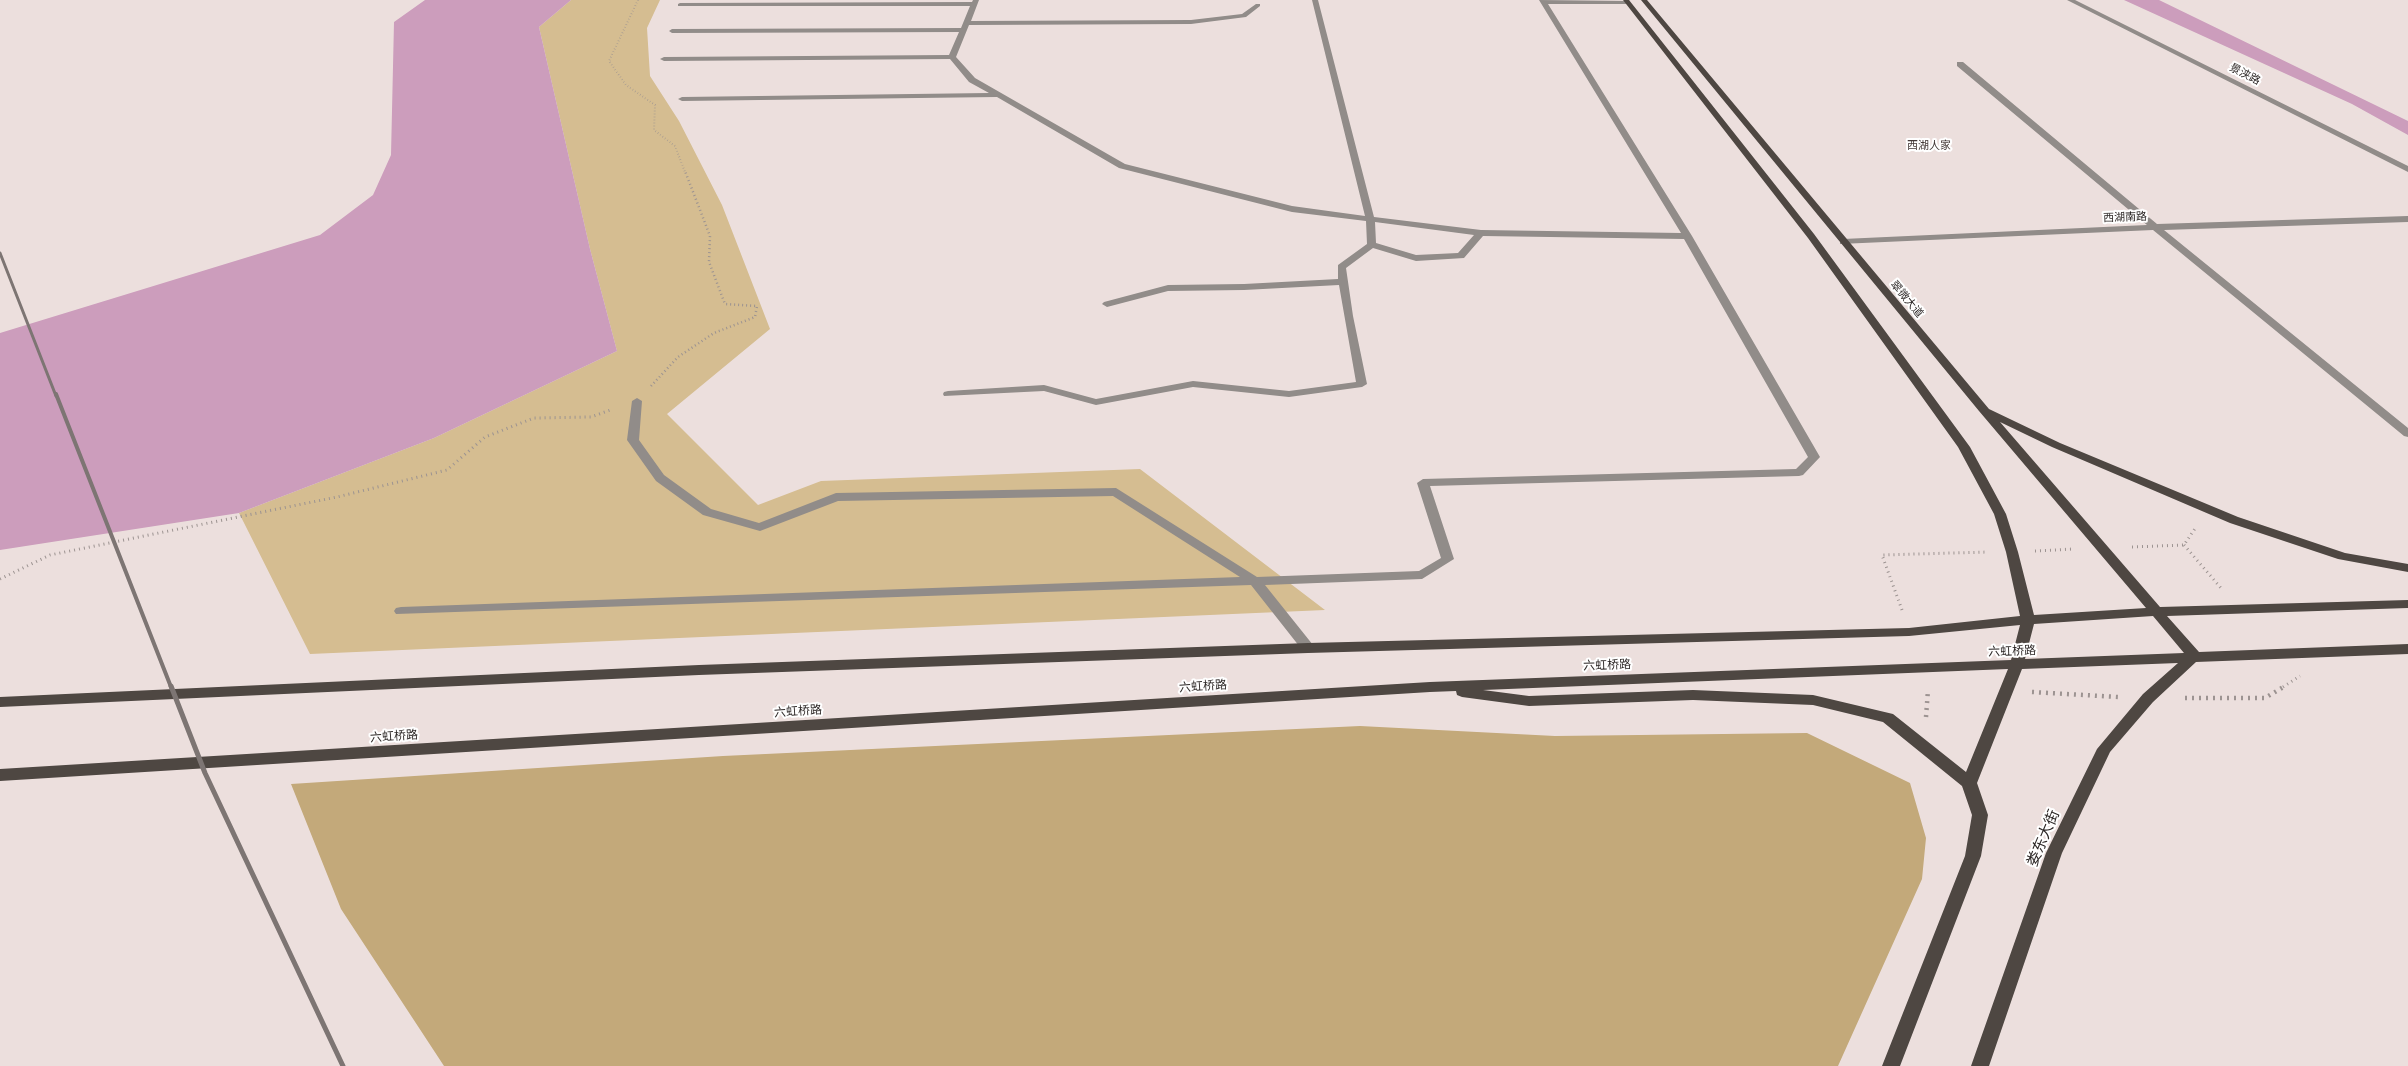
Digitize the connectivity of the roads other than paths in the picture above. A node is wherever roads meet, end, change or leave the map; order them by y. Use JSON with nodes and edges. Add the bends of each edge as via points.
{"nodes":[{"id":1,"x":1315,"y":0,"type":"edge"},
{"id":2,"x":1644,"y":0,"type":"edge"},
{"id":3,"x":2070,"y":0,"type":"edge"},
{"id":4,"x":1543,"y":1,"type":"edge"},
{"id":5,"x":1627,"y":1,"type":"edge"},
{"id":6,"x":975,"y":2,"type":"edge"},
{"id":7,"x":680,"y":5,"type":"dead end"},
{"id":8,"x":1258,"y":5,"type":"dead end"},
{"id":9,"x":963,"y":26,"type":"junction"},
{"id":10,"x":672,"y":31,"type":"dead end"},
{"id":11,"x":952,"y":57,"type":"junction"},
{"id":12,"x":664,"y":59,"type":"dead end"},
{"id":13,"x":1960,"y":64,"type":"dead end"},
{"id":14,"x":998,"y":95,"type":"junction"},
{"id":15,"x":682,"y":99,"type":"dead end"},
{"id":16,"x":2408,"y":169,"type":"edge"},
{"id":17,"x":1370,"y":219,"type":"junction"},
{"id":18,"x":2408,"y":219,"type":"edge"},
{"id":19,"x":2154,"y":227,"type":"junction"},
{"id":20,"x":1481,"y":233,"type":"junction"},
{"id":21,"x":1687,"y":236,"type":"junction"},
{"id":22,"x":1843,"y":242,"type":"junction"},
{"id":23,"x":1372,"y":245,"type":"junction"},
{"id":24,"x":1343,"y":282,"type":"junction"},
{"id":25,"x":1107,"y":304,"type":"dead end"},
{"id":26,"x":948,"y":394,"type":"dead end"},
{"id":27,"x":637,"y":401,"type":"road end"},
{"id":28,"x":1983,"y":409,"type":"junction"},
{"id":29,"x":2408,"y":434,"type":"edge"},
{"id":30,"x":2408,"y":568,"type":"edge"},
{"id":31,"x":1255,"y":581,"type":"junction"},
{"id":32,"x":2408,"y":604,"type":"edge"},
{"id":33,"x":401,"y":611,"type":"dead end"},
{"id":34,"x":2154,"y":612,"type":"junction"},
{"id":35,"x":2028,"y":620,"type":"junction"},
{"id":36,"x":1308,"y":648,"type":"junction"},
{"id":37,"x":2408,"y":649,"type":"edge"},
{"id":38,"x":2194,"y":656,"type":"junction"},
{"id":39,"x":2016,"y":666,"type":"junction"},
{"id":40,"x":1430,"y":687,"type":"junction"},
{"id":41,"x":0,"y":702,"type":"edge"},
{"id":42,"x":0,"y":775,"type":"edge"},
{"id":43,"x":1969,"y":783,"type":"junction"},
{"id":44,"x":1890,"y":1066,"type":"edge"},
{"id":45,"x":1980,"y":1066,"type":"edge"}],
"edges":[{"from":1,"to":17,"type":"street"},
{"from":2,"to":22,"type":"main road","name":"翠微大道"},
{"from":3,"to":16,"type":"street","name":"景浃路"},
{"from":4,"to":5,"type":"street"},
{"from":4,"to":21,"type":"street"},
{"from":5,"to":35,"type":"main road","via":[[1811,236],[1964,447],[2000,514]]},
{"from":6,"to":7,"type":"street"},
{"from":6,"to":9,"type":"street"},
{"from":8,"to":9,"type":"street","via":[[1244,16],[1192,22]]},
{"from":9,"to":10,"type":"street"},
{"from":9,"to":11,"type":"street"},
{"from":11,"to":12,"type":"street"},
{"from":11,"to":14,"type":"street","via":[[972,80]]},
{"from":13,"to":19,"type":"street"},
{"from":14,"to":15,"type":"street"},
{"from":14,"to":17,"type":"street","via":[[1122,166],[1292,209]]},
{"from":17,"to":20,"type":"street"},
{"from":17,"to":23,"type":"street"},
{"from":18,"to":19,"type":"street","name":"西湖南路"},
{"from":19,"to":22,"type":"street","name":"西湖南路"},
{"from":19,"to":29,"type":"street"},
{"from":20,"to":21,"type":"street"},
{"from":20,"to":23,"type":"street","via":[[1461,256],[1416,258]]},
{"from":21,"to":31,"type":"street","via":[[1814,456],[1799,472],[1423,482],[1448,559],[1422,575]]},
{"from":22,"to":28,"type":"main road","name":"翠微大道"},
{"from":23,"to":24,"type":"street","via":[[1341,267]]},
{"from":24,"to":25,"type":"street","via":[[1168,288]]},
{"from":24,"to":26,"type":"street","via":[[1362,384],[1290,394],[1193,384],[1096,402],[1044,388]]},
{"from":27,"to":31,"type":"street","via":[[633,440],[660,478],[707,512],[760,527],[836,497],[1116,492]]},
{"from":28,"to":30,"type":"main road","via":[[2056,445],[2234,520],[2343,556]]},
{"from":28,"to":34,"type":"main road","name":"翠微大道"},
{"from":31,"to":33,"type":"street"},
{"from":31,"to":36,"type":"street"},
{"from":32,"to":34,"type":"main road","name":"六虹桥路"},
{"from":34,"to":35,"type":"main road","name":"六虹桥路"},
{"from":34,"to":38,"type":"main road","name":"翠微大道"},
{"from":35,"to":36,"type":"main road","name":"六虹桥路","via":[[1909,632]]},
{"from":35,"to":39,"type":"main road"},
{"from":36,"to":41,"type":"main road","name":"六虹桥路","via":[[690,670]]},
{"from":37,"to":38,"type":"main road","name":"六虹桥路"},
{"from":38,"to":39,"type":"main road","name":"六虹桥路"},
{"from":38,"to":45,"type":"main road","name":"娄东大街","via":[[2148,698],[2104,749],[2054,853]]},
{"from":39,"to":40,"type":"main road","name":"六虹桥路"},
{"from":39,"to":43,"type":"main road"},
{"from":40,"to":42,"type":"main road","name":"六虹桥路"},
{"from":40,"to":43,"type":"main road","via":[[1529,701],[1693,695],[1813,700],[1888,718]]},
{"from":43,"to":44,"type":"main road","via":[[1980,815],[1973,856]]}]}
